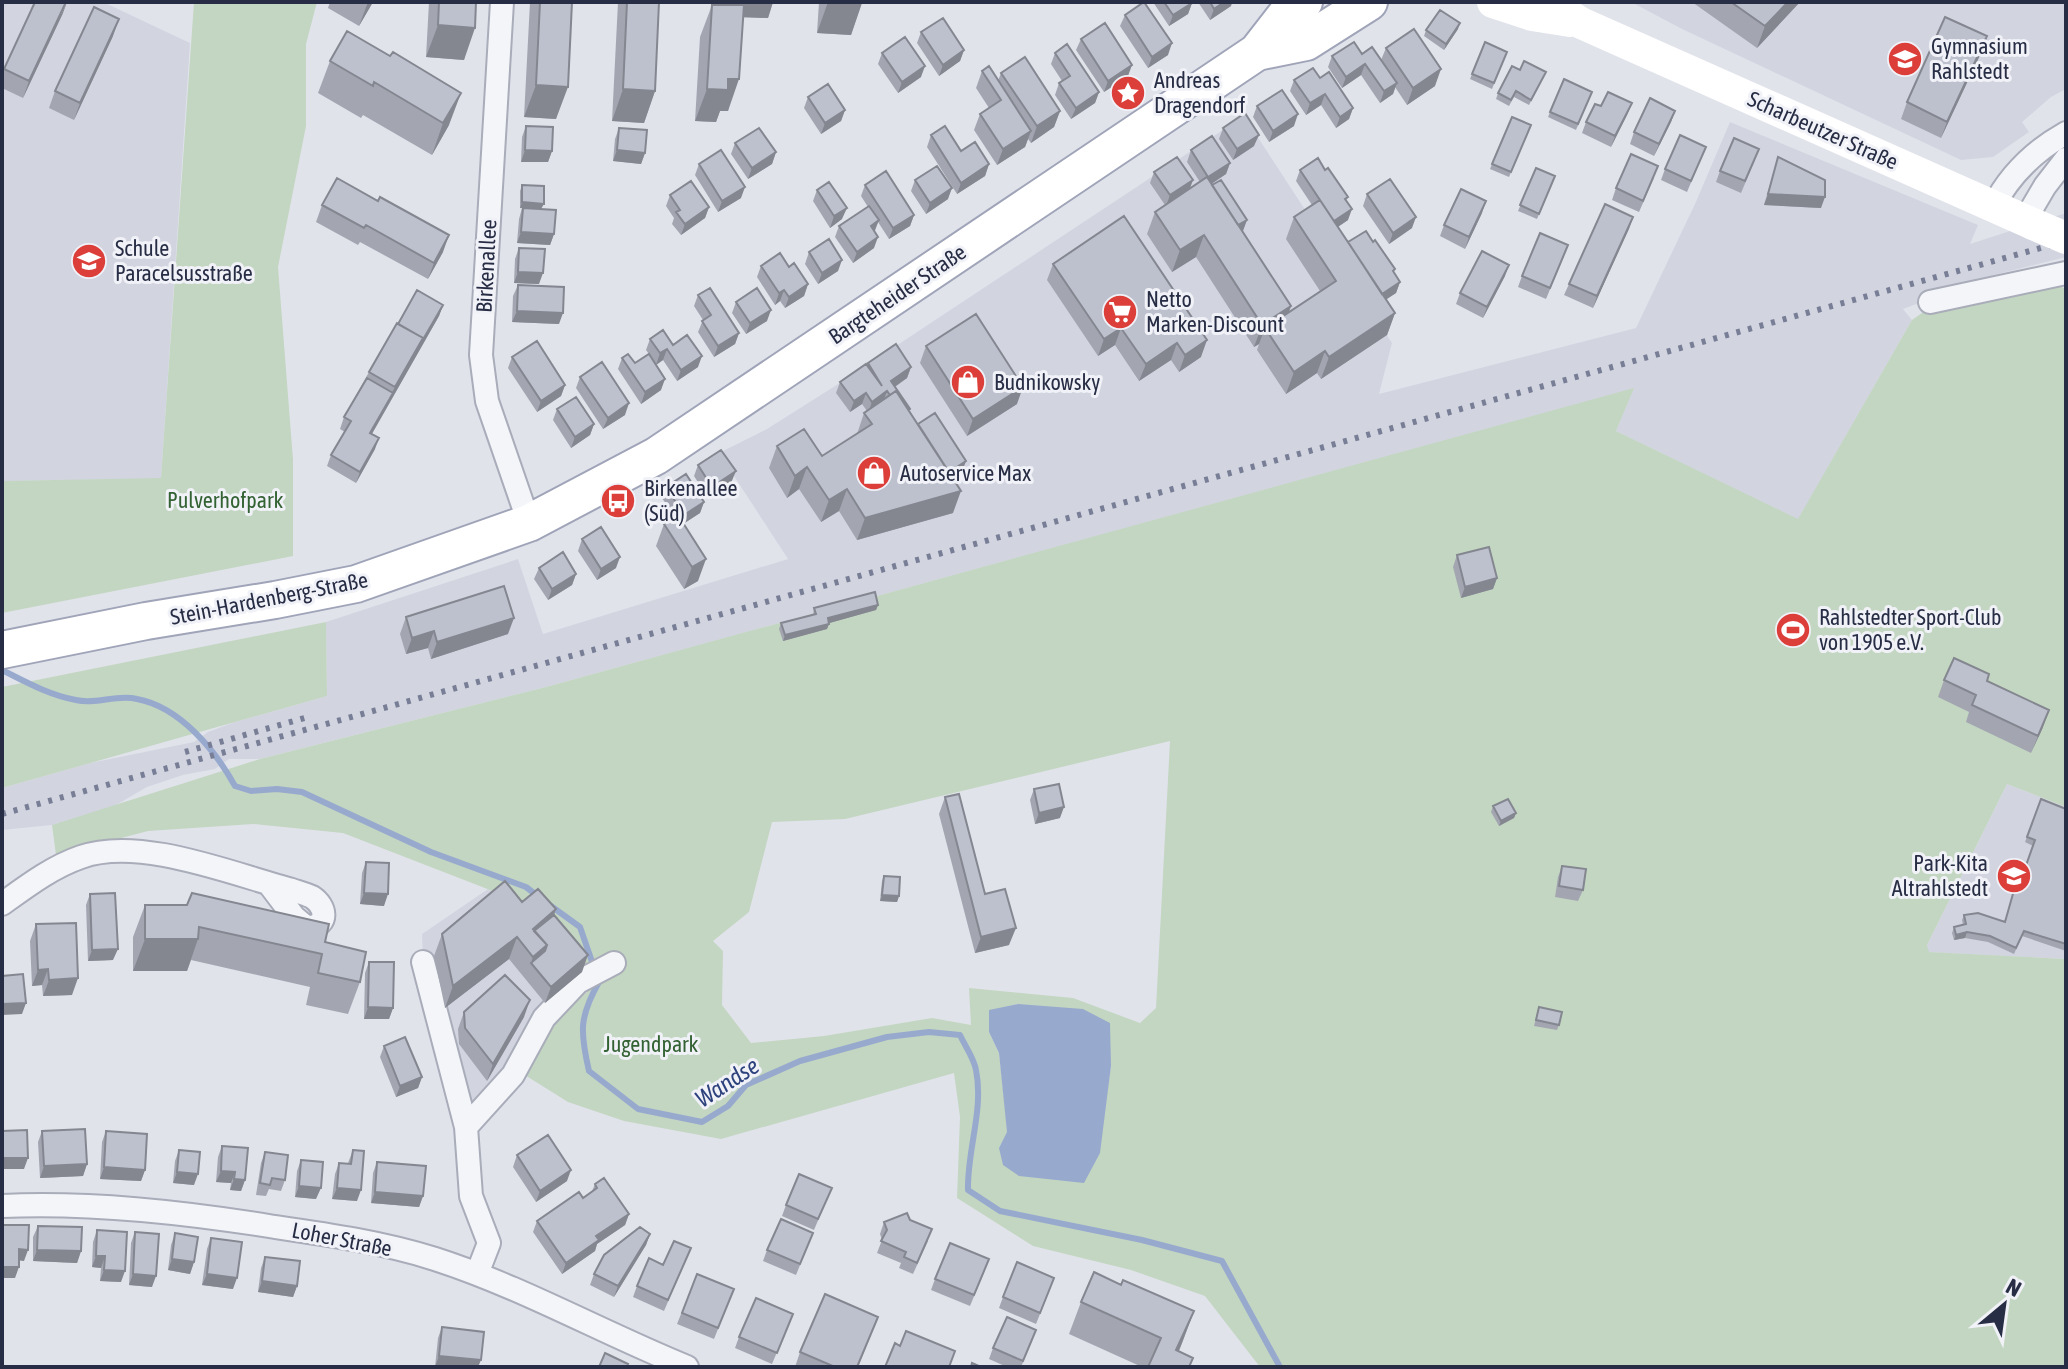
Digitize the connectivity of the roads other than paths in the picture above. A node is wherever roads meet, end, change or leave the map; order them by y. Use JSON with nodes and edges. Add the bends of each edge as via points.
{"nodes":[{"id":1,"x":502,"y":2,"type":"edge"},
{"id":2,"x":1304,"y":2,"type":"edge"},
{"id":3,"x":1369,"y":2,"type":"edge"},
{"id":4,"x":1493,"y":2,"type":"edge"},
{"id":5,"x":1547,"y":2,"type":"edge"},
{"id":6,"x":1581,"y":23,"type":"junction"},
{"id":7,"x":1257,"y":52,"type":"junction"},
{"id":8,"x":2066,"y":133,"type":"edge"},
{"id":9,"x":2066,"y":159,"type":"edge"},
{"id":10,"x":1993,"y":207,"type":"junction"},
{"id":11,"x":2029,"y":222,"type":"junction"},
{"id":12,"x":2066,"y":238,"type":"edge"},
{"id":13,"x":2066,"y":273,"type":"edge"},
{"id":14,"x":1930,"y":302,"type":"dead end"},
{"id":15,"x":529,"y":523,"type":"junction"},
{"id":16,"x":4,"y":650,"type":"edge"},
{"id":17,"x":269,"y":884,"type":"dead end"},
{"id":18,"x":2,"y":904,"type":"edge"},
{"id":19,"x":423,"y":962,"type":"dead end"},
{"id":20,"x":614,"y":963,"type":"dead end"},
{"id":21,"x":466,"y":1127,"type":"junction"},
{"id":22,"x":2,"y":1206,"type":"edge"},
{"id":23,"x":477,"y":1274,"type":"junction"},
{"id":24,"x":660,"y":1362,"type":"edge"},
{"id":25,"x":687,"y":1367,"type":"edge"}],
"edges":[{"from":1,"to":15,"type":"street","name":"Birkenallee","via":[[481,355],[487,401]]},
{"from":2,"to":7,"type":"main road","name":"Bargteheider Straße","via":[[1285,16]]},
{"from":3,"to":7,"type":"main road","name":"Bargteheider Straße","via":[[1306,42]]},
{"from":4,"to":6,"type":"main road","name":"Scharbeutzer Straße"},
{"from":5,"to":6,"type":"main road","name":"Scharbeutzer Straße"},
{"from":6,"to":10,"type":"main road","name":"Scharbeutzer Straße"},
{"from":7,"to":15,"type":"main road","name":"Bargteheider Straße","via":[[656,456]]},
{"from":8,"to":10,"type":"street","via":[[2030,156]]},
{"from":9,"to":11,"type":"street","via":[[2045,186]]},
{"from":10,"to":11,"type":"main road","name":"Scharbeutzer Straße"},
{"from":11,"to":12,"type":"main road","name":"Scharbeutzer Straße","bridge":true},
{"from":13,"to":14,"type":"street"},
{"from":15,"to":16,"type":"main road","name":"Stein-Hardenberg-Straße","via":[[356,584]]},
{"from":17,"to":18,"type":"street","via":[[180,859],[117,850],[65,863]]},
{"from":19,"to":21,"type":"street"},
{"from":20,"to":21,"type":"street","via":[[578,982],[544,1018],[513,1075]]},
{"from":21,"to":23,"type":"street","via":[[471,1196],[489,1243]]},
{"from":22,"to":23,"type":"street","name":"Loher Straße","via":[[181,1212],[334,1235]]},
{"from":23,"to":24,"type":"street","name":"Loher Straße"},
{"from":24,"to":25,"type":"street","name":"Loher Straße"}]}
